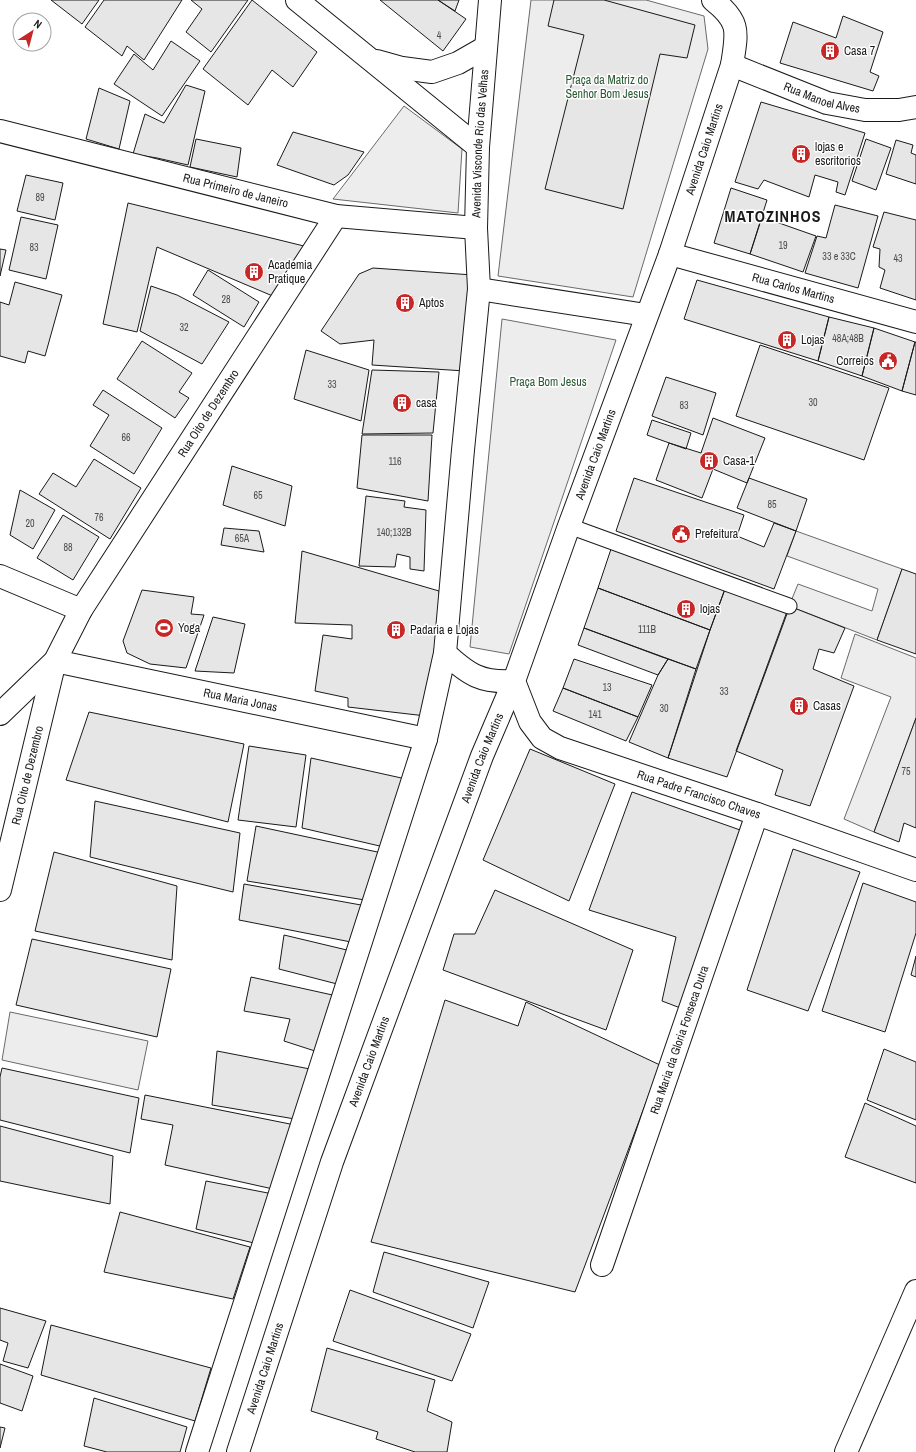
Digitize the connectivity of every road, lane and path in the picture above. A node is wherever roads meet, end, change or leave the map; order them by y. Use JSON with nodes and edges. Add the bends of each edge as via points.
{"nodes":[{"id":1,"x":297,"y":0,"type":"edge"},
{"id":2,"x":490,"y":0,"type":"edge"},
{"id":3,"x":713,"y":0,"type":"edge"},
{"id":4,"x":486,"y":47,"type":"junction"},
{"id":5,"x":368,"y":58,"type":"junction"},
{"id":6,"x":732,"y":65,"type":"junction"},
{"id":7,"x":916,"y":107,"type":"edge"},
{"id":8,"x":0,"y":131,"type":"edge"},
{"id":9,"x":478,"y":147,"type":"junction"},
{"id":10,"x":336,"y":216,"type":"junction"},
{"id":11,"x":476,"y":228,"type":"junction"},
{"id":12,"x":670,"y":254,"type":"junction"},
{"id":13,"x":479,"y":289,"type":"junction"},
{"id":14,"x":646,"y":315,"type":"junction"},
{"id":15,"x":916,"y":322,"type":"edge"},
{"id":16,"x":569,"y":526,"type":"junction"},
{"id":17,"x":0,"y":576,"type":"edge"},
{"id":18,"x":789,"y":606,"type":"dead end"},
{"id":19,"x":80,"y":610,"type":"junction"},
{"id":20,"x":445,"y":653,"type":"junction"},
{"id":21,"x":55,"y":661,"type":"junction"},
{"id":22,"x":514,"y":681,"type":"junction"},
{"id":23,"x":0,"y":714,"type":"edge"},
{"id":24,"x":426,"y":739,"type":"junction"},
{"id":25,"x":757,"y":814,"type":"junction"},
{"id":26,"x":916,"y":870,"type":"edge"},
{"id":27,"x":0,"y":890,"type":"edge"},
{"id":28,"x":602,"y":1265,"type":"dead end"},
{"id":29,"x":916,"y":1291,"type":"edge"},
{"id":30,"x":197,"y":1452,"type":"edge"},
{"id":31,"x":238,"y":1452,"type":"edge"},
{"id":32,"x":846,"y":1452,"type":"edge"}],
"edges":[{"from":1,"to":5,"type":"main road"},
{"from":2,"to":4,"type":"main road","name":"Avenida Visconde Rio das Velhas"},
{"from":3,"to":6,"type":"main road","name":"Avenida Caio Martins","via":[[733,20],[736,38]]},
{"from":4,"to":5,"type":"main road","via":[[458,63],[432,72],[402,68]]},
{"from":4,"to":9,"type":"main road","name":"Avenida Visconde Rio das Velhas"},
{"from":5,"to":9,"type":"main road"},
{"from":6,"to":7,"type":"main road","name":"Rua Manoel Alves","via":[[827,103],[865,110]]},
{"from":6,"to":12,"type":"main road","name":"Avenida Caio Martins"},
{"from":8,"to":10,"type":"main road","name":"Rua Primeiro de Janeiro"},
{"from":9,"to":11,"type":"main road","name":"Avenida Visconde Rio das Velhas"},
{"from":10,"to":11,"type":"main road","name":"Rua Primeiro de Janeiro"},
{"from":10,"to":19,"type":"main road","name":"Rua Oito de Dezembro"},
{"from":11,"to":13,"type":"main road","name":"Avenida Visconde Rio das Velhas"},
{"from":12,"to":14,"type":"main road","name":"Avenida Caio Martins"},
{"from":12,"to":15,"type":"main road","name":"Rua Carlos Martins"},
{"from":13,"to":14,"type":"main road"},
{"from":13,"to":20,"type":"main road"},
{"from":14,"to":16,"type":"main road","name":"Avenida Caio Martins"},
{"from":16,"to":18,"type":"lane"},
{"from":16,"to":22,"type":"main road","name":"Avenida Caio Martins"},
{"from":17,"to":19,"type":"main road"},
{"from":19,"to":21,"type":"main road","name":"Rua Oito de Dezembro"},
{"from":20,"to":22,"type":"main road","via":[[460,667],[478,678],[496,682]]},
{"from":20,"to":24,"type":"main road"},
{"from":21,"to":23,"type":"main road"},
{"from":21,"to":24,"type":"main road","name":"Rua Maria Jonas"},
{"from":21,"to":27,"type":"main road","name":"Rua Oito de Dezembro"},
{"from":22,"to":25,"type":"main road","name":"Rua Padre Francisco Chaves","via":[[530,722],[542,738],[560,748]]},
{"from":22,"to":31,"type":"main road","name":"Avenida Caio Martins","via":[[482,756],[332,1162]]},
{"from":24,"to":30,"type":"main road"},
{"from":25,"to":26,"type":"main road","name":"Rua Padre Francisco Chaves"},
{"from":25,"to":28,"type":"main road","name":"Rua Maria da Gloria Fonseca Dutra"},
{"from":29,"to":32,"type":"main road"}]}
